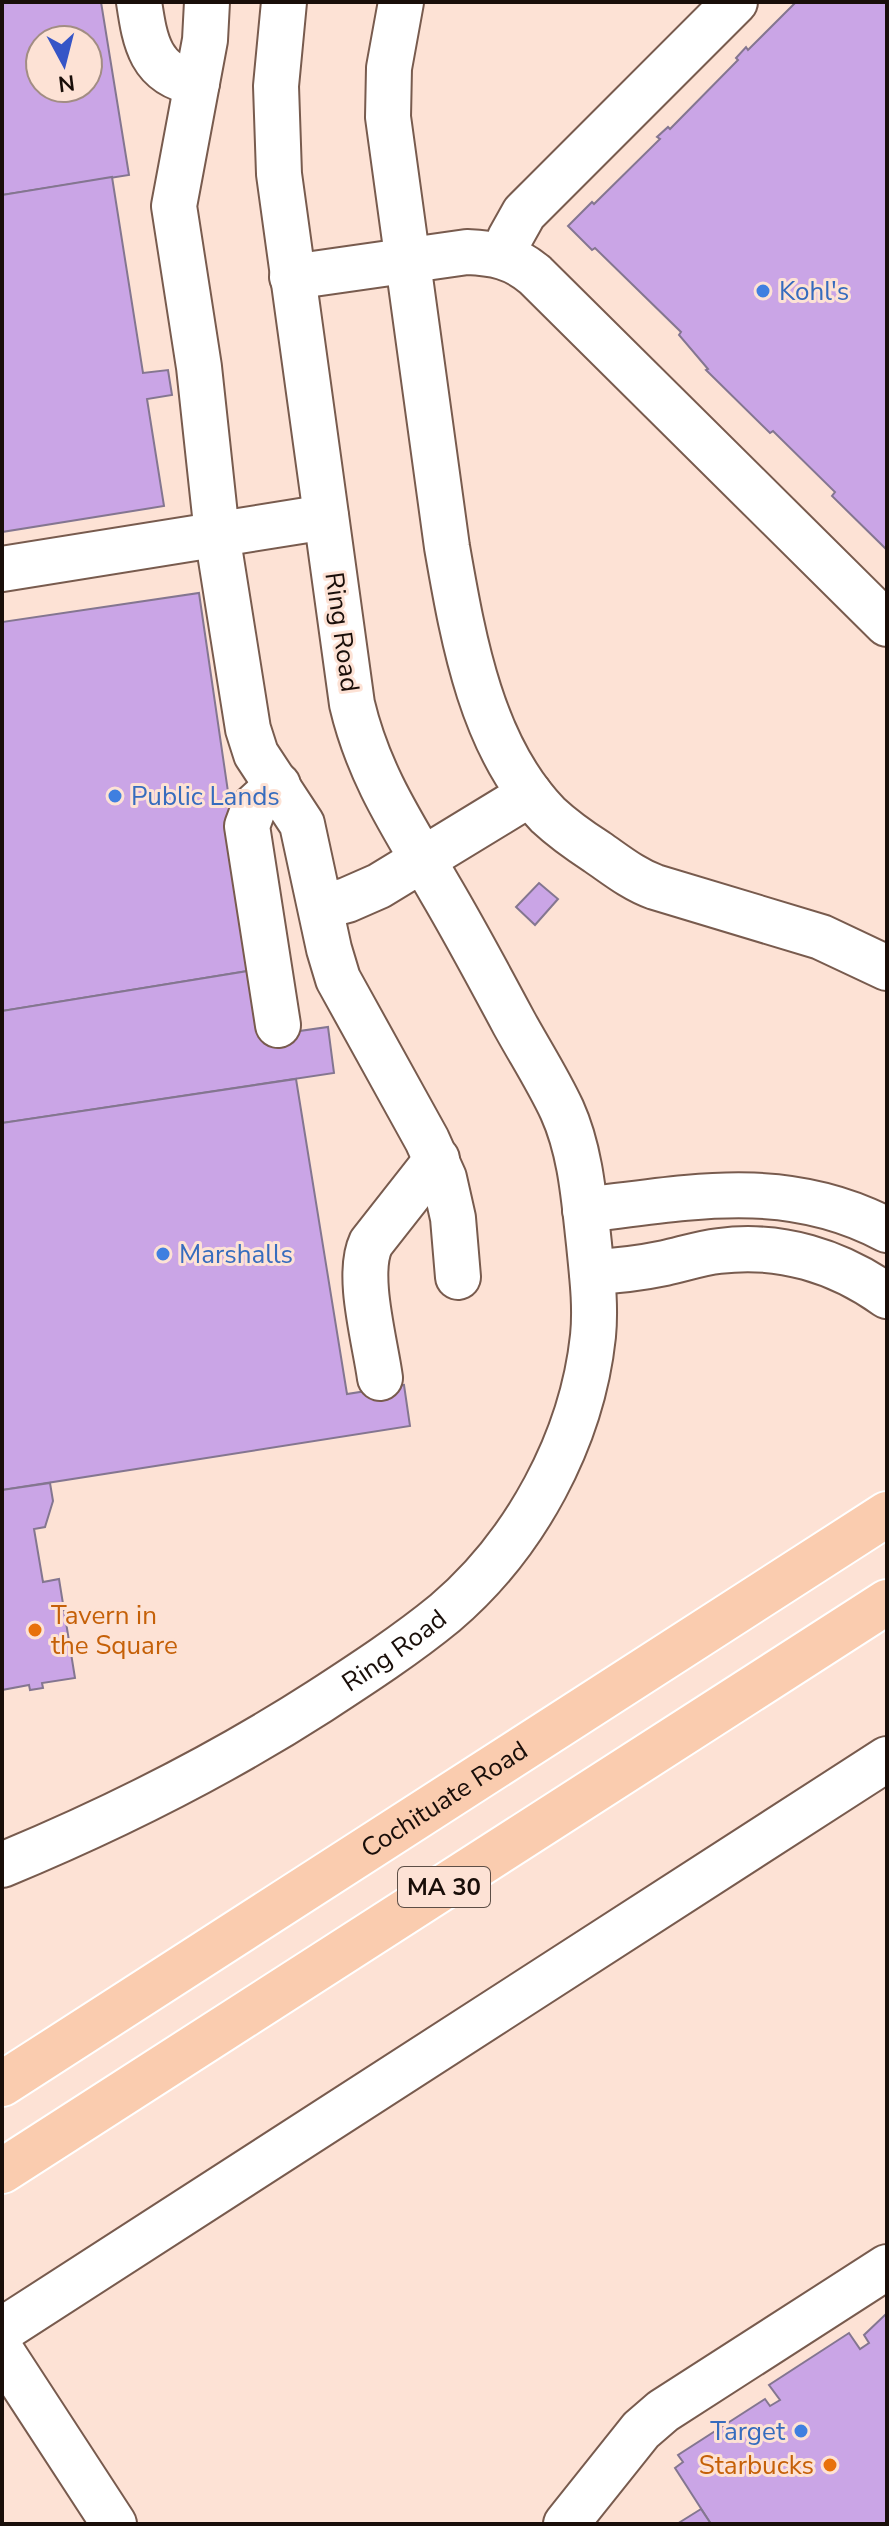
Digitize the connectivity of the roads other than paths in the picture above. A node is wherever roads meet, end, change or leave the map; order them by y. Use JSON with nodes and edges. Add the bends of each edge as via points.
{"nodes":[{"id":1,"x":139,"y":2,"type":"edge"},
{"id":2,"x":207,"y":2,"type":"edge"},
{"id":3,"x":284,"y":2,"type":"edge"},
{"id":4,"x":401,"y":2,"type":"edge"},
{"id":5,"x":735,"y":2,"type":"edge"},
{"id":6,"x":197,"y":83,"type":"junction"},
{"id":7,"x":505,"y":256,"type":"junction"},
{"id":8,"x":409,"y":260,"type":"junction"},
{"id":9,"x":292,"y":277,"type":"junction"},
{"id":10,"x":326,"y":517,"type":"junction"},
{"id":11,"x":217,"y":534,"type":"junction"},
{"id":12,"x":2,"y":569,"type":"edge"},
{"id":13,"x":887,"y":624,"type":"edge"},
{"id":14,"x":278,"y":785,"type":"junction"},
{"id":15,"x":530,"y":794,"type":"junction"},
{"id":16,"x":422,"y":861,"type":"junction"},
{"id":17,"x":321,"y":907,"type":"junction"},
{"id":18,"x":887,"y":968,"type":"edge"},
{"id":19,"x":278,"y":1025,"type":"dead end"},
{"id":20,"x":437,"y":1159,"type":"junction"},
{"id":21,"x":585,"y":1210,"type":"junction"},
{"id":22,"x":887,"y":1230,"type":"edge"},
{"id":23,"x":592,"y":1272,"type":"junction"},
{"id":24,"x":458,"y":1277,"type":"dead end"},
{"id":25,"x":887,"y":1296,"type":"edge"},
{"id":26,"x":380,"y":1378,"type":"dead end"},
{"id":27,"x":887,"y":1514,"type":"edge"},
{"id":28,"x":887,"y":1602,"type":"edge"},
{"id":29,"x":887,"y":1759,"type":"edge"},
{"id":30,"x":2,"y":1865,"type":"edge"},
{"id":31,"x":186,"y":1965,"type":"junction"},
{"id":32,"x":2,"y":2058,"type":"edge"},
{"id":33,"x":2,"y":2084,"type":"edge"},
{"id":34,"x":2,"y":2171,"type":"edge"},
{"id":35,"x":887,"y":2267,"type":"edge"},
{"id":36,"x":2,"y":2330,"type":"edge"},
{"id":37,"x":2,"y":2352,"type":"edge"},
{"id":38,"x":114,"y":2524,"type":"edge"},
{"id":39,"x":566,"y":2524,"type":"edge"}],
"edges":[{"from":1,"to":6,"type":"street","via":[[152,55],[168,73]]},
{"from":2,"to":6,"type":"street"},
{"from":3,"to":9,"type":"street","name":"Ring Road","via":[[277,144]]},
{"from":4,"to":8,"type":"street","via":[[388,103]]},
{"from":5,"to":7,"type":"street","via":[[524,213]]},
{"from":6,"to":11,"type":"street","via":[[174,206]]},
{"from":7,"to":8,"type":"street","via":[[467,252]]},
{"from":7,"to":13,"type":"street","via":[[535,275]]},
{"from":8,"to":9,"type":"street"},
{"from":8,"to":15,"type":"street","via":[[447,547],[468,651],[496,734]]},
{"from":9,"to":10,"type":"street","name":"Ring Road"},
{"from":10,"to":11,"type":"street"},
{"from":10,"to":16,"type":"street","name":"Ring Road","via":[[357,725],[381,788]]},
{"from":11,"to":12,"type":"street"},
{"from":11,"to":14,"type":"street","via":[[248,729],[256,754]]},
{"from":14,"to":17,"type":"street","via":[[302,824]]},
{"from":14,"to":19,"type":"street","via":[[254,807],[247,826]]},
{"from":15,"to":16,"type":"street"},
{"from":15,"to":18,"type":"street","via":[[570,834],[644,883],[821,937]]},
{"from":16,"to":17,"type":"street","via":[[363,894]]},
{"from":16,"to":21,"type":"street","name":"Ring Road","via":[[563,1112]]},
{"from":17,"to":20,"type":"street","via":[[338,979]]},
{"from":20,"to":24,"type":"street","via":[[449,1198]]},
{"from":20,"to":26,"type":"street","via":[[366,1254],[364,1277]]},
{"from":21,"to":22,"type":"street","via":[[725,1195],[783,1196],[837,1208]]},
{"from":21,"to":23,"type":"street","name":"Ring Road"},
{"from":23,"to":25,"type":"street","via":[[649,1267],[719,1251],[770,1249],[836,1266]]},
{"from":23,"to":30,"type":"street","name":"Ring Road","via":[[591,1352],[569,1434],[520,1529],[467,1592],[362,1674],[268,1735],[122,1813]]},
{"from":27,"to":31,"type":"main road","name":"Cochituate Road","number":"MA 30"},
{"from":28,"to":34,"type":"main road","number":"MA 30"},
{"from":29,"to":36,"type":"street"},
{"from":31,"to":32,"type":"main road"},
{"from":31,"to":33,"type":"main road","name":"Cochituate Road","number":"MA 30"},
{"from":35,"to":39,"type":"street","via":[[663,2411],[641,2430]]},
{"from":37,"to":38,"type":"street"}]}
